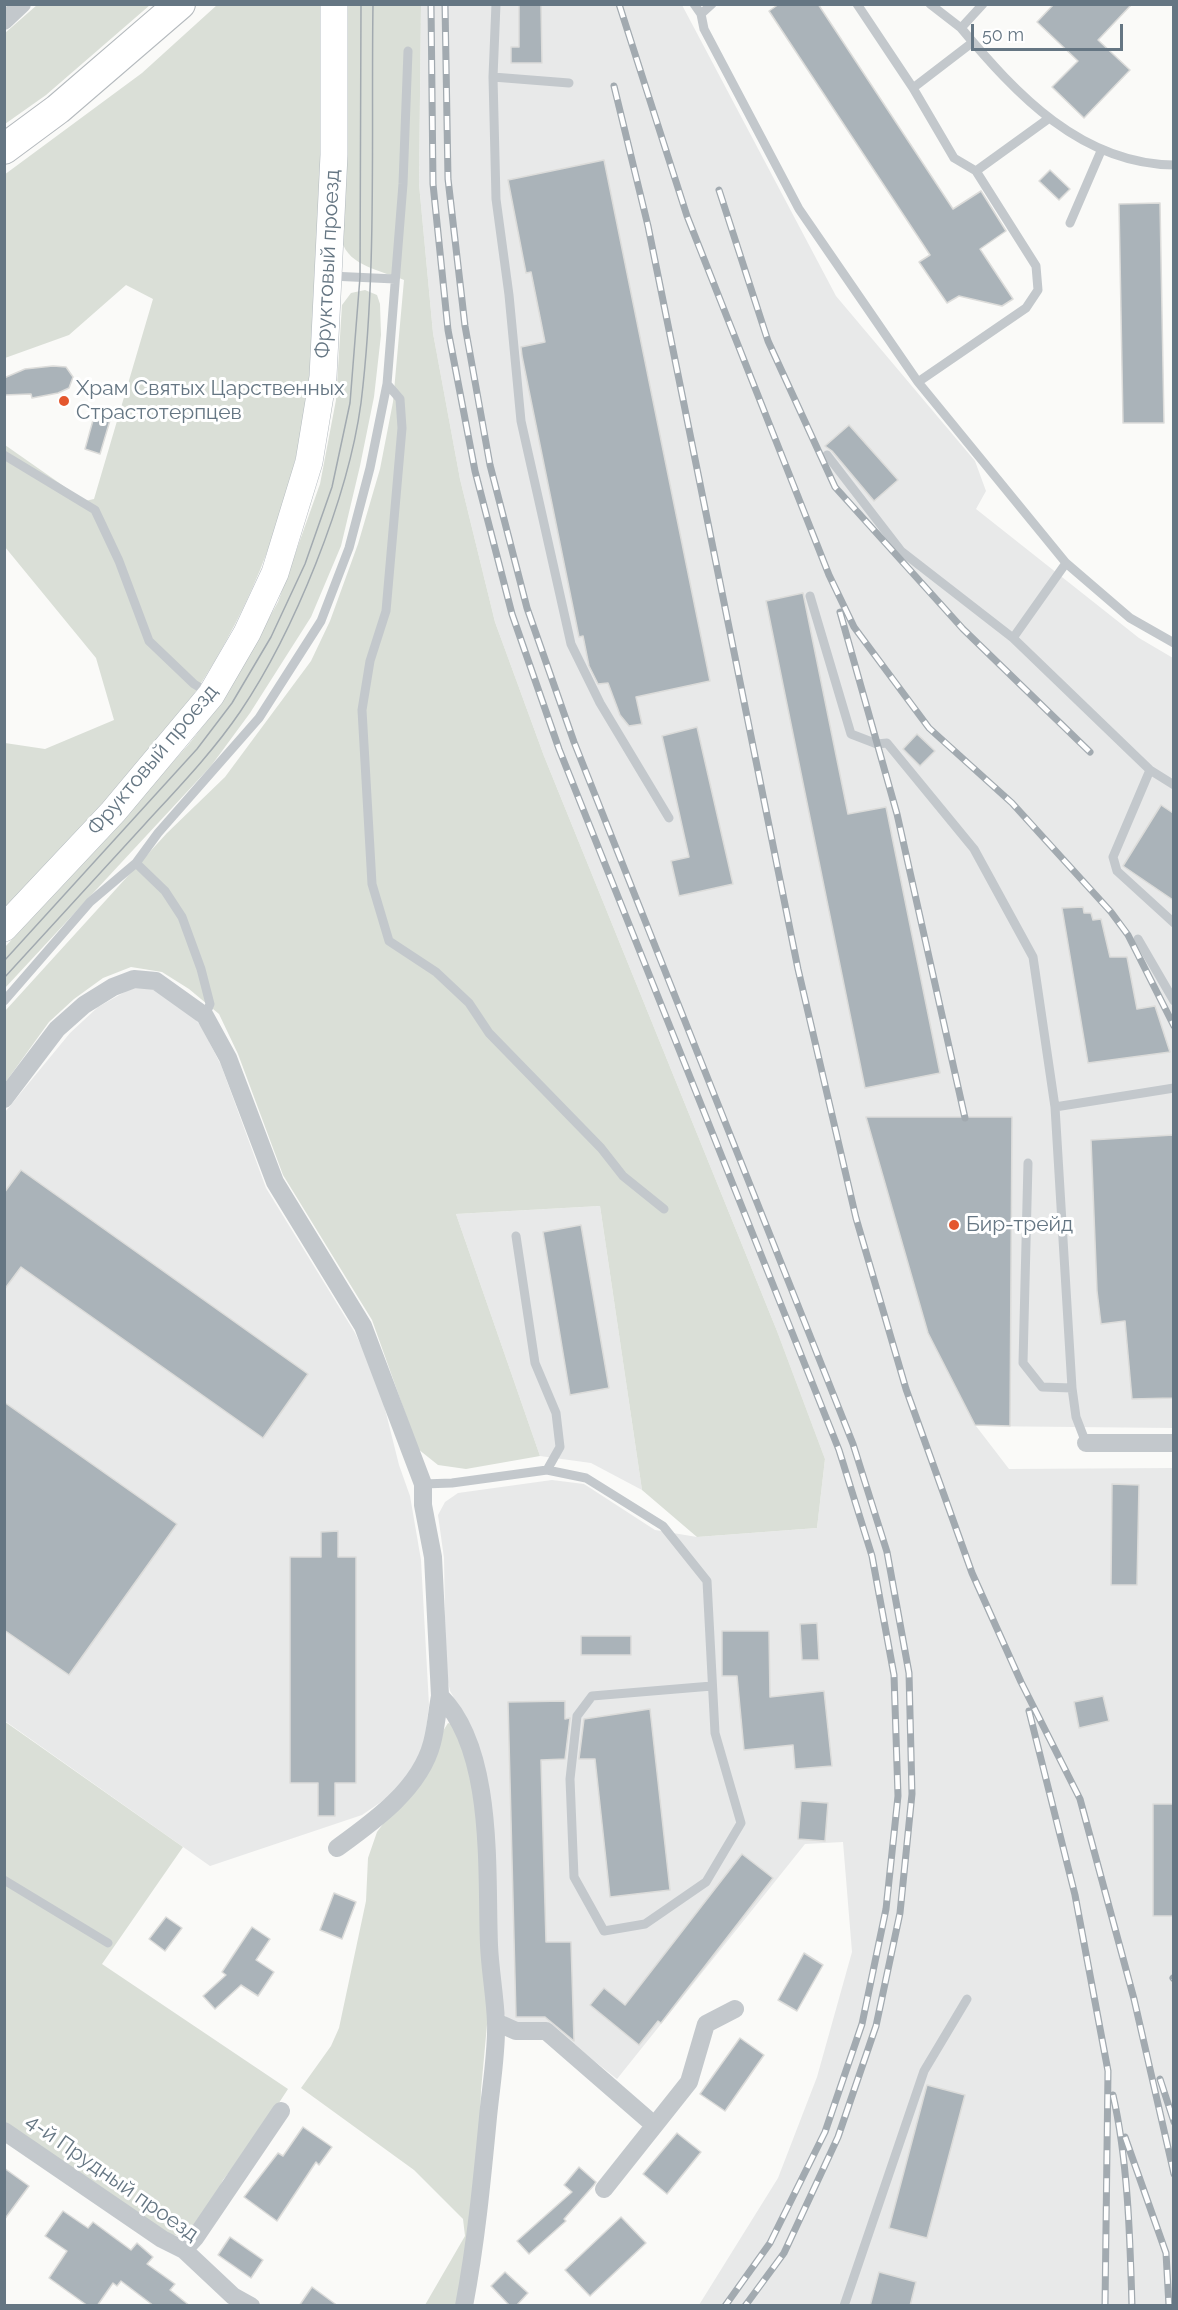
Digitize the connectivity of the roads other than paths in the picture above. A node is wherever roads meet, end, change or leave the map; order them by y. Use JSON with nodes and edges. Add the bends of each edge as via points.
{"nodes":[{"id":1,"x":22,"y":4,"type":"edge"},
{"id":2,"x":180,"y":4,"type":"edge"},
{"id":3,"x":334,"y":4,"type":"edge"},
{"id":4,"x":496,"y":4,"type":"edge"},
{"id":5,"x":693,"y":4,"type":"edge"},
{"id":6,"x":712,"y":4,"type":"edge"},
{"id":7,"x":857,"y":4,"type":"edge"},
{"id":8,"x":930,"y":4,"type":"edge"},
{"id":9,"x":983,"y":4,"type":"edge"},
{"id":10,"x":701,"y":14,"type":"junction"},
{"id":11,"x":4,"y":21,"type":"edge"},
{"id":12,"x":961,"y":28,"type":"junction"},
{"id":13,"x":973,"y":42,"type":"junction"},
{"id":14,"x":408,"y":51,"type":"dead end"},
{"id":15,"x":493,"y":77,"type":"junction"},
{"id":16,"x":569,"y":83,"type":"dead end"},
{"id":17,"x":913,"y":88,"type":"junction"},
{"id":18,"x":1048,"y":119,"type":"junction"},
{"id":19,"x":4,"y":149,"type":"edge"},
{"id":20,"x":1101,"y":151,"type":"junction"},
{"id":21,"x":1173,"y":165,"type":"edge"},
{"id":22,"x":975,"y":171,"type":"junction"},
{"id":23,"x":1070,"y":223,"type":"dead end"},
{"id":24,"x":330,"y":276,"type":"junction"},
{"id":25,"x":395,"y":279,"type":"junction"},
{"id":26,"x":918,"y":382,"type":"junction"},
{"id":27,"x":387,"y":384,"type":"junction"},
{"id":28,"x":4,"y":455,"type":"edge"},
{"id":29,"x":827,"y":455,"type":"dead end"},
{"id":30,"x":1066,"y":563,"type":"junction"},
{"id":31,"x":810,"y":597,"type":"dead end"},
{"id":32,"x":1013,"y":638,"type":"junction"},
{"id":33,"x":1173,"y":643,"type":"edge"},
{"id":34,"x":211,"y":695,"type":"junction"},
{"id":35,"x":1150,"y":770,"type":"junction"},
{"id":36,"x":1173,"y":785,"type":"edge"},
{"id":37,"x":669,"y":818,"type":"dead end"},
{"id":38,"x":136,"y":863,"type":"junction"},
{"id":39,"x":1173,"y":923,"type":"edge"},
{"id":40,"x":4,"y":928,"type":"edge"},
{"id":41,"x":1138,"y":939,"type":"dead end"},
{"id":42,"x":4,"y":1000,"type":"edge"},
{"id":43,"x":1173,"y":1001,"type":"edge"},
{"id":44,"x":205,"y":1016,"type":"junction"},
{"id":45,"x":1173,"y":1088,"type":"edge"},
{"id":46,"x":4,"y":1099,"type":"edge"},
{"id":47,"x":1055,"y":1107,"type":"junction"},
{"id":48,"x":1028,"y":1163,"type":"dead end"},
{"id":49,"x":664,"y":1209,"type":"dead end"},
{"id":50,"x":516,"y":1236,"type":"dead end"},
{"id":51,"x":1072,"y":1389,"type":"junction"},
{"id":52,"x":1086,"y":1443,"type":"joint"},
{"id":53,"x":1173,"y":1443,"type":"edge"},
{"id":54,"x":547,"y":1470,"type":"junction"},
{"id":55,"x":423,"y":1484,"type":"junction"},
{"id":56,"x":712,"y":1686,"type":"junction"},
{"id":57,"x":440,"y":1696,"type":"junction"},
{"id":58,"x":336,"y":1848,"type":"dead end"},
{"id":59,"x":4,"y":1880,"type":"edge"},
{"id":60,"x":108,"y":1943,"type":"dead end"},
{"id":61,"x":968,"y":1999,"type":"dead end"},
{"id":62,"x":735,"y":2009,"type":"dead end"},
{"id":63,"x":496,"y":2022,"type":"junction"},
{"id":64,"x":281,"y":2111,"type":"dead end"},
{"id":65,"x":653,"y":2124,"type":"junction"},
{"id":66,"x":4,"y":2131,"type":"edge"},
{"id":67,"x":604,"y":2189,"type":"dead end"},
{"id":68,"x":184,"y":2250,"type":"junction"},
{"id":69,"x":251,"y":2306,"type":"edge"},
{"id":70,"x":464,"y":2306,"type":"edge"},
{"id":71,"x":844,"y":2306,"type":"edge"}],
"edges":[{"from":1,"to":11,"type":"street"},
{"from":2,"to":19,"type":"main road","via":[[58,109]]},
{"from":3,"to":24,"type":"street","name":"Фруктовый проезд"},
{"from":4,"to":15,"type":"lane"},
{"from":5,"to":10,"type":"lane"},
{"from":6,"to":10,"type":"lane"},
{"from":7,"to":17,"type":"lane"},
{"from":8,"to":12,"type":"lane"},
{"from":9,"to":12,"type":"lane"},
{"from":10,"to":26,"type":"lane","via":[[704,29],[799,209]]},
{"from":12,"to":13,"type":"lane"},
{"from":13,"to":17,"type":"lane"},
{"from":13,"to":18,"type":"lane"},
{"from":14,"to":25,"type":"lane"},
{"from":15,"to":16,"type":"lane"},
{"from":15,"to":37,"type":"lane","via":[[496,200],[520,421],[571,644],[600,704]]},
{"from":17,"to":22,"type":"lane","via":[[954,158]]},
{"from":18,"to":20,"type":"lane"},
{"from":18,"to":22,"type":"lane"},
{"from":20,"to":21,"type":"lane","via":[[1154,165]]},
{"from":20,"to":23,"type":"lane"},
{"from":22,"to":26,"type":"lane","via":[[1036,266],[1038,290],[1026,308]]},
{"from":24,"to":25,"type":"lane"},
{"from":24,"to":34,"type":"street","name":"Фруктовый проезд","via":[[322,377],[309,462],[275,573],[247,633]]},
{"from":25,"to":27,"type":"lane"},
{"from":26,"to":30,"type":"lane"},
{"from":27,"to":38,"type":"lane","via":[[349,548],[321,621],[259,718]]},
{"from":27,"to":49,"type":"lane","via":[[400,399],[402,428],[386,611],[370,662],[363,710],[372,884],[389,941],[436,972],[469,1003],[489,1033],[601,1148],[623,1176]]},
{"from":28,"to":34,"type":"lane","via":[[95,510],[120,561],[149,641]]},
{"from":29,"to":32,"type":"lane","via":[[901,551]]},
{"from":30,"to":32,"type":"lane"},
{"from":30,"to":33,"type":"lane","via":[[1130,618]]},
{"from":31,"to":47,"type":"lane","via":[[851,734],[878,744],[887,743],[974,849],[1033,957]]},
{"from":32,"to":35,"type":"lane"},
{"from":34,"to":40,"type":"street","name":"Фруктовый проезд","via":[[113,812]]},
{"from":35,"to":36,"type":"lane"},
{"from":35,"to":39,"type":"lane","via":[[1113,857],[1117,871]]},
{"from":38,"to":42,"type":"lane","via":[[90,902]]},
{"from":38,"to":44,"type":"lane","via":[[165,891],[182,917],[210,1004]]},
{"from":41,"to":43,"type":"lane"},
{"from":44,"to":46,"type":"street","via":[[156,981],[134,979],[123,983],[84,1005],[57,1029]]},
{"from":44,"to":55,"type":"street","via":[[228,1059],[275,1182],[363,1326]]},
{"from":45,"to":47,"type":"lane"},
{"from":47,"to":51,"type":"lane"},
{"from":48,"to":51,"type":"lane","via":[[1023,1364],[1042,1388]]},
{"from":50,"to":54,"type":"lane","via":[[535,1363],[556,1413],[561,1447]]},
{"from":51,"to":52,"type":"lane","via":[[1076,1417]]},
{"from":52,"to":53,"type":"street"},
{"from":54,"to":55,"type":"lane"},
{"from":54,"to":56,"type":"lane","via":[[586,1478],[663,1526],[707,1581]]},
{"from":55,"to":57,"type":"street","via":[[433,1557]]},
{"from":56,"to":56,"type":"lane","via":[[715,1733],[741,1823],[706,1882],[645,1924],[604,1931],[574,1877],[570,1779],[577,1716],[592,1696]]},
{"from":57,"to":58,"type":"street","via":[[432,1744],[422,1768],[404,1792],[369,1825]]},
{"from":57,"to":63,"type":"street","via":[[460,1723],[479,1785]]},
{"from":59,"to":60,"type":"lane"},
{"from":61,"to":71,"type":"lane","via":[[924,2071]]},
{"from":62,"to":65,"type":"street","via":[[706,2024],[689,2082]]},
{"from":63,"to":65,"type":"street","via":[[516,2031],[546,2031]]},
{"from":63,"to":70,"type":"street","via":[[477,2229]]},
{"from":64,"to":68,"type":"street"},
{"from":65,"to":67,"type":"street"},
{"from":66,"to":68,"type":"street","name":"4-й Прудный проезд"},
{"from":68,"to":69,"type":"street","name":"4-й Прудный проезд","via":[[233,2296]]}]}
